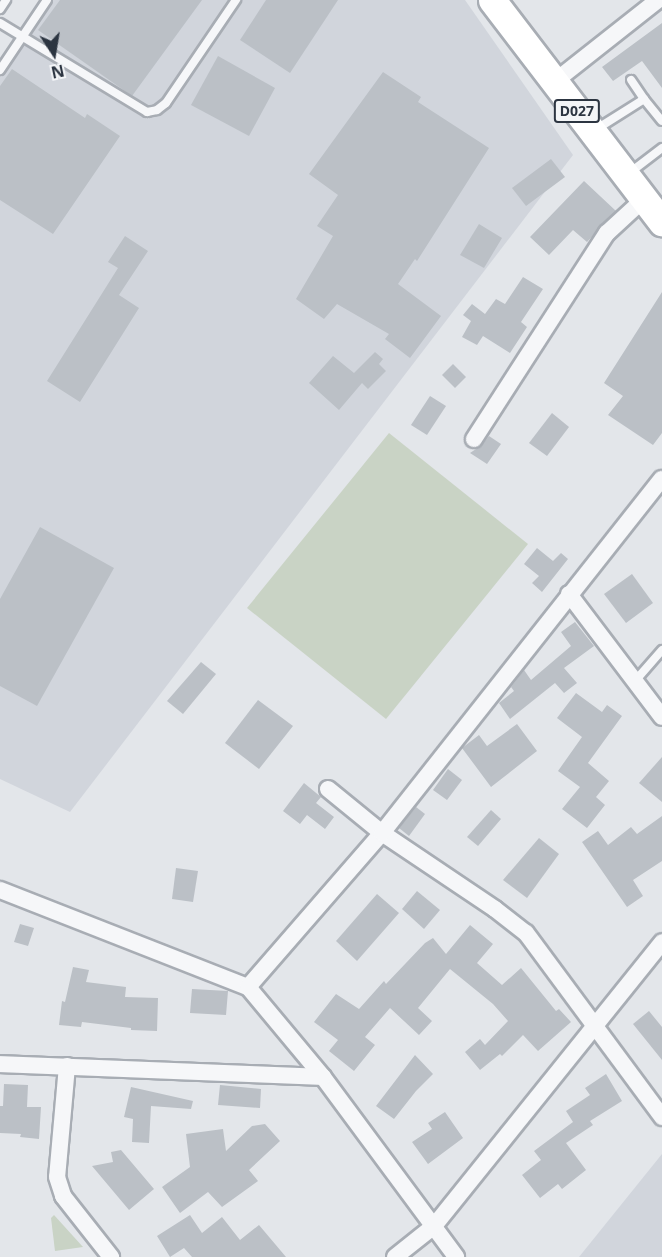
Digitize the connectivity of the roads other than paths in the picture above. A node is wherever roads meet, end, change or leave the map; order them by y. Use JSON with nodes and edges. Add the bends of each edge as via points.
{"nodes":[{"id":1,"x":6,"y":0,"type":"edge"},
{"id":2,"x":47,"y":0,"type":"edge"},
{"id":3,"x":236,"y":0,"type":"edge"},
{"id":4,"x":492,"y":0,"type":"edge"},
{"id":5,"x":658,"y":0,"type":"edge"},
{"id":6,"x":0,"y":9,"type":"edge"},
{"id":7,"x":0,"y":22,"type":"edge"},
{"id":8,"x":23,"y":35,"type":"junction"},
{"id":9,"x":0,"y":70,"type":"edge"},
{"id":10,"x":631,"y":80,"type":"dead end"},
{"id":11,"x":554,"y":82,"type":"junction"},
{"id":12,"x":644,"y":99,"type":"junction"},
{"id":13,"x":662,"y":122,"type":"edge"},
{"id":14,"x":592,"y":132,"type":"junction"},
{"id":15,"x":662,"y":148,"type":"edge"},
{"id":16,"x":625,"y":176,"type":"junction"},
{"id":17,"x":644,"y":199,"type":"junction"},
{"id":18,"x":662,"y":222,"type":"edge"},
{"id":19,"x":474,"y":439,"type":"dead end"},
{"id":20,"x":662,"y":479,"type":"edge"},
{"id":21,"x":569,"y":594,"type":"junction"},
{"id":22,"x":662,"y":650,"type":"edge"},
{"id":23,"x":659,"y":660,"type":"edge"},
{"id":24,"x":634,"y":681,"type":"junction"},
{"id":25,"x":662,"y":717,"type":"edge"},
{"id":26,"x":328,"y":789,"type":"dead end"},
{"id":27,"x":382,"y":833,"type":"junction"},
{"id":28,"x":0,"y":891,"type":"edge"},
{"id":29,"x":662,"y":942,"type":"edge"},
{"id":30,"x":248,"y":987,"type":"junction"},
{"id":31,"x":595,"y":1025,"type":"junction"},
{"id":32,"x":0,"y":1064,"type":"edge"},
{"id":33,"x":67,"y":1066,"type":"junction"},
{"id":34,"x":323,"y":1077,"type":"junction"},
{"id":35,"x":662,"y":1118,"type":"edge"},
{"id":36,"x":434,"y":1226,"type":"junction"},
{"id":37,"x":111,"y":1257,"type":"edge"},
{"id":38,"x":395,"y":1257,"type":"edge"},
{"id":39,"x":456,"y":1257,"type":"edge"}],
"edges":[{"from":1,"to":6,"type":"lane"},
{"from":2,"to":8,"type":"lane"},
{"from":3,"to":8,"type":"lane","via":[[166,103],[147,112]]},
{"from":4,"to":11,"type":"main road","number":"D027"},
{"from":5,"to":11,"type":"street"},
{"from":7,"to":8,"type":"lane"},
{"from":8,"to":9,"type":"lane"},
{"from":10,"to":12,"type":"lane"},
{"from":11,"to":14,"type":"main road","number":"D027"},
{"from":12,"to":13,"type":"lane"},
{"from":12,"to":14,"type":"lane"},
{"from":14,"to":16,"type":"main road","number":"D027"},
{"from":15,"to":16,"type":"lane"},
{"from":16,"to":17,"type":"main road","number":"D027"},
{"from":17,"to":18,"type":"main road","number":"D027"},
{"from":17,"to":19,"type":"street","via":[[607,233]]},
{"from":20,"to":21,"type":"street"},
{"from":21,"to":24,"type":"street"},
{"from":21,"to":27,"type":"street"},
{"from":22,"to":23,"type":"lane"},
{"from":23,"to":24,"type":"lane"},
{"from":24,"to":25,"type":"street"},
{"from":26,"to":27,"type":"street"},
{"from":27,"to":30,"type":"street"},
{"from":27,"to":31,"type":"street","via":[[526,933]]},
{"from":28,"to":30,"type":"street"},
{"from":29,"to":31,"type":"street"},
{"from":30,"to":34,"type":"street"},
{"from":31,"to":35,"type":"street"},
{"from":31,"to":36,"type":"street"},
{"from":32,"to":33,"type":"street"},
{"from":33,"to":34,"type":"street"},
{"from":33,"to":37,"type":"street","via":[[57,1177],[63,1196]]},
{"from":34,"to":36,"type":"street"},
{"from":36,"to":38,"type":"street"},
{"from":36,"to":39,"type":"street"}]}
